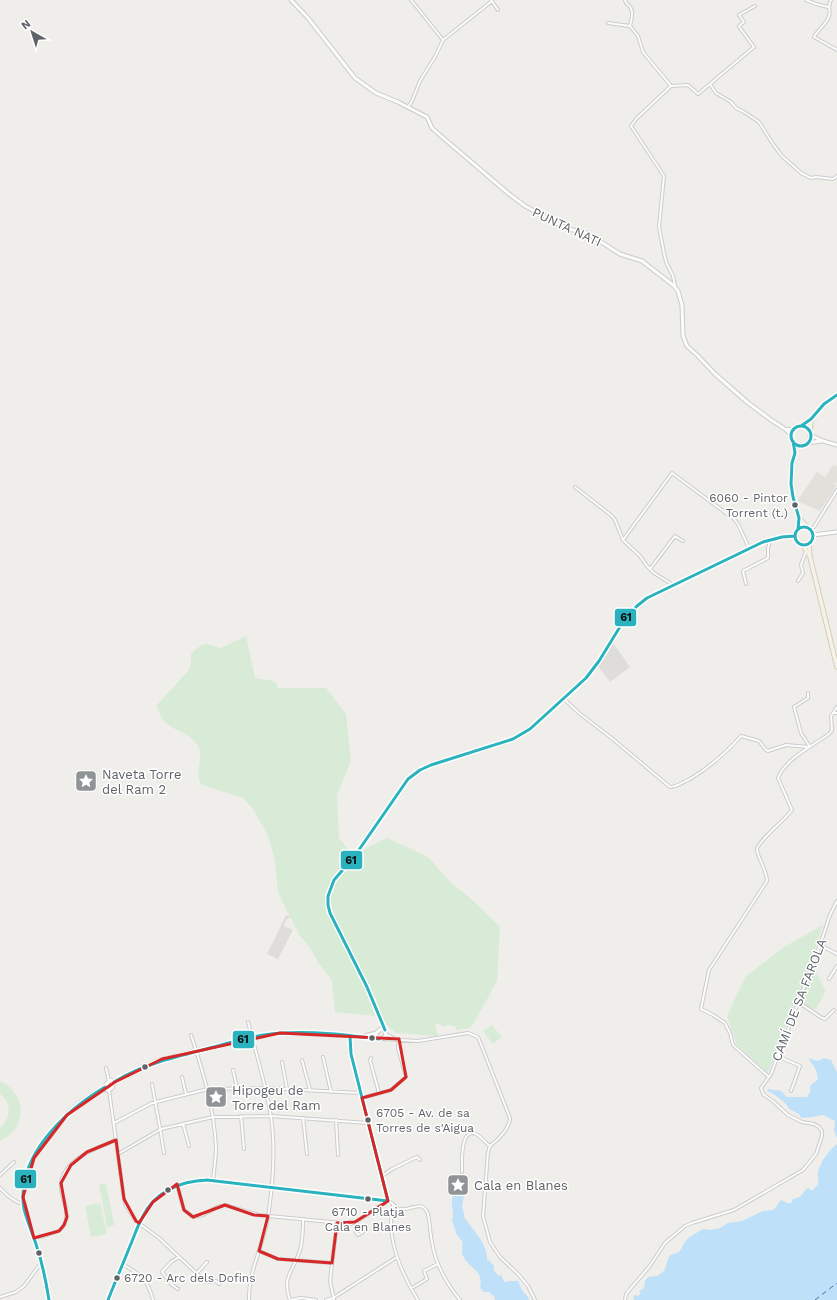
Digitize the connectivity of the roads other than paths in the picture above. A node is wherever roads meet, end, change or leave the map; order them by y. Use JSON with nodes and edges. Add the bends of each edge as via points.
{"nodes":[{"id":1,"x":291,"y":0,"type":"edge"},
{"id":2,"x":410,"y":0,"type":"edge"},
{"id":3,"x":625,"y":0,"type":"edge"},
{"id":4,"x":806,"y":0,"type":"edge"},
{"id":5,"x":831,"y":0,"type":"edge"},
{"id":6,"x":492,"y":1,"type":"edge"},
{"id":7,"x":755,"y":6,"type":"dead end"},
{"id":8,"x":828,"y":7,"type":"junction"},
{"id":9,"x":498,"y":10,"type":"dead end"},
{"id":10,"x":608,"y":23,"type":"dead end"},
{"id":11,"x":630,"y":26,"type":"junction"},
{"id":12,"x":443,"y":40,"type":"junction"},
{"id":13,"x":837,"y":50,"type":"edge"},
{"id":14,"x":710,"y":84,"type":"junction"},
{"id":15,"x":671,"y":86,"type":"junction"},
{"id":16,"x":408,"y":107,"type":"junction"},
{"id":17,"x":837,"y":176,"type":"edge"},
{"id":18,"x":675,"y":286,"type":"junction"},
{"id":19,"x":837,"y":395,"type":"edge"},
{"id":20,"x":811,"y":419,"type":"junction"},
{"id":21,"x":801,"y":426,"type":"junction"},
{"id":22,"x":792,"y":432,"type":"junction"},
{"id":23,"x":810,"y":433,"type":"junction"},
{"id":24,"x":792,"y":441,"type":"junction"},
{"id":25,"x":823,"y":441,"type":"junction"},
{"id":26,"x":807,"y":443,"type":"junction"},
{"id":27,"x":801,"y":445,"type":"junction"},
{"id":28,"x":837,"y":445,"type":"edge"},
{"id":29,"x":795,"y":453,"type":"junction"},
{"id":30,"x":575,"y":487,"type":"dead end"},
{"id":31,"x":837,"y":490,"type":"edge"},
{"id":32,"x":799,"y":518,"type":"junction"},
{"id":33,"x":809,"y":528,"type":"junction"},
{"id":34,"x":798,"y":529,"type":"junction"},
{"id":35,"x":837,"y":532,"type":"edge"},
{"id":36,"x":814,"y":535,"type":"junction"},
{"id":37,"x":795,"y":536,"type":"junction"},
{"id":38,"x":770,"y":539,"type":"junction"},
{"id":39,"x":623,"y":540,"type":"junction"},
{"id":40,"x":684,"y":541,"type":"dead end"},
{"id":41,"x":802,"y":544,"type":"junction"},
{"id":42,"x":809,"y":544,"type":"junction"},
{"id":43,"x":750,"y":548,"type":"junction"},
{"id":44,"x":806,"y":550,"type":"junction"},
{"id":45,"x":810,"y":557,"type":"junction"},
{"id":46,"x":650,"y":569,"type":"junction"},
{"id":47,"x":798,"y":581,"type":"dead end"},
{"id":48,"x":746,"y":584,"type":"dead end"},
{"id":49,"x":673,"y":585,"type":"junction"},
{"id":50,"x":837,"y":667,"type":"edge"},
{"id":51,"x":808,"y":693,"type":"dead end"},
{"id":52,"x":563,"y":699,"type":"junction"},
{"id":53,"x":837,"y":707,"type":"edge"},
{"id":54,"x":833,"y":713,"type":"junction"},
{"id":55,"x":837,"y":713,"type":"edge"},
{"id":56,"x":810,"y":748,"type":"junction"},
{"id":57,"x":837,"y":901,"type":"edge"},
{"id":58,"x":820,"y":945,"type":"junction"},
{"id":59,"x":837,"y":954,"type":"edge"},
{"id":60,"x":837,"y":966,"type":"edge"},
{"id":61,"x":829,"y":979,"type":"dead end"},
{"id":62,"x":798,"y":1002,"type":"junction"},
{"id":63,"x":834,"y":1010,"type":"dead end"},
{"id":64,"x":380,"y":1020,"type":"junction"},
{"id":65,"x":248,"y":1022,"type":"dead end"},
{"id":66,"x":377,"y":1032,"type":"junction"},
{"id":67,"x":386,"y":1032,"type":"junction"},
{"id":68,"x":191,"y":1035,"type":"dead end"},
{"id":69,"x":350,"y":1036,"type":"junction"},
{"id":70,"x":362,"y":1037,"type":"junction"},
{"id":71,"x":252,"y":1038,"type":"junction"},
{"id":72,"x":379,"y":1039,"type":"junction"},
{"id":73,"x":383,"y":1039,"type":"junction"},
{"id":74,"x":398,"y":1039,"type":"junction"},
{"id":75,"x":196,"y":1051,"type":"junction"},
{"id":76,"x":323,"y":1056,"type":"dead end"},
{"id":77,"x":777,"y":1056,"type":"junction"},
{"id":78,"x":371,"y":1058,"type":"dead end"},
{"id":79,"x":302,"y":1060,"type":"dead end"},
{"id":80,"x":282,"y":1062,"type":"dead end"},
{"id":81,"x":106,"y":1068,"type":"dead end"},
{"id":82,"x":233,"y":1070,"type":"dead end"},
{"id":83,"x":182,"y":1077,"type":"dead end"},
{"id":84,"x":769,"y":1077,"type":"junction"},
{"id":85,"x":109,"y":1081,"type":"junction"},
{"id":86,"x":114,"y":1082,"type":"junction"},
{"id":87,"x":152,"y":1084,"type":"dead end"},
{"id":88,"x":105,"y":1087,"type":"junction"},
{"id":89,"x":237,"y":1088,"type":"junction"},
{"id":90,"x":265,"y":1088,"type":"junction"},
{"id":91,"x":208,"y":1089,"type":"junction"},
{"id":92,"x":287,"y":1089,"type":"junction"},
{"id":93,"x":109,"y":1090,"type":"junction"},
{"id":94,"x":310,"y":1090,"type":"junction"},
{"id":95,"x":790,"y":1091,"type":"dead end"},
{"id":96,"x":331,"y":1092,"type":"junction"},
{"id":97,"x":361,"y":1093,"type":"junction"},
{"id":98,"x":186,"y":1094,"type":"junction"},
{"id":99,"x":379,"y":1094,"type":"junction"},
{"id":100,"x":362,"y":1098,"type":"junction"},
{"id":101,"x":156,"y":1101,"type":"junction"},
{"id":102,"x":241,"y":1116,"type":"junction"},
{"id":103,"x":271,"y":1116,"type":"junction"},
{"id":104,"x":213,"y":1117,"type":"junction"},
{"id":105,"x":303,"y":1118,"type":"junction"},
{"id":106,"x":336,"y":1120,"type":"junction"},
{"id":107,"x":114,"y":1123,"type":"junction"},
{"id":108,"x":368,"y":1123,"type":"junction"},
{"id":109,"x":183,"y":1124,"type":"junction"},
{"id":110,"x":161,"y":1129,"type":"junction"},
{"id":111,"x":116,"y":1140,"type":"junction"},
{"id":112,"x":189,"y":1146,"type":"dead end"},
{"id":113,"x":490,"y":1146,"type":"junction"},
{"id":114,"x":244,"y":1149,"type":"dead end"},
{"id":115,"x":164,"y":1153,"type":"dead end"},
{"id":116,"x":118,"y":1154,"type":"junction"},
{"id":117,"x":307,"y":1154,"type":"dead end"},
{"id":118,"x":338,"y":1155,"type":"dead end"},
{"id":119,"x":420,"y":1160,"type":"dead end"},
{"id":120,"x":14,"y":1162,"type":"dead end"},
{"id":121,"x":462,"y":1172,"type":"dead end"},
{"id":122,"x":0,"y":1175,"type":"edge"},
{"id":123,"x":382,"y":1176,"type":"junction"},
{"id":124,"x":213,"y":1181,"type":"junction"},
{"id":125,"x":177,"y":1185,"type":"junction"},
{"id":126,"x":0,"y":1188,"type":"edge"},
{"id":127,"x":271,"y":1188,"type":"junction"},
{"id":128,"x":388,"y":1201,"type":"junction"},
{"id":129,"x":393,"y":1204,"type":"junction"},
{"id":130,"x":24,"y":1206,"type":"junction"},
{"id":131,"x":400,"y":1209,"type":"junction"},
{"id":132,"x":392,"y":1214,"type":"junction"},
{"id":133,"x":268,"y":1216,"type":"junction"},
{"id":134,"x":303,"y":1219,"type":"junction"},
{"id":135,"x":356,"y":1222,"type":"junction"},
{"id":136,"x":139,"y":1223,"type":"junction"},
{"id":137,"x":336,"y":1223,"type":"junction"},
{"id":138,"x":363,"y":1232,"type":"dead end"},
{"id":139,"x":34,"y":1238,"type":"junction"},
{"id":140,"x":259,"y":1252,"type":"junction"},
{"id":141,"x":179,"y":1257,"type":"junction"},
{"id":142,"x":398,"y":1257,"type":"junction"},
{"id":143,"x":296,"y":1261,"type":"junction"},
{"id":144,"x":207,"y":1262,"type":"dead end"},
{"id":145,"x":42,"y":1263,"type":"junction"},
{"id":146,"x":332,"y":1263,"type":"junction"},
{"id":147,"x":122,"y":1264,"type":"junction"},
{"id":148,"x":438,"y":1264,"type":"junction"},
{"id":149,"x":197,"y":1273,"type":"junction"},
{"id":150,"x":219,"y":1284,"type":"dead end"},
{"id":151,"x":412,"y":1288,"type":"junction"},
{"id":152,"x":178,"y":1289,"type":"dead end"},
{"id":153,"x":0,"y":1297,"type":"edge"},
{"id":154,"x":153,"y":1299,"type":"edge"},
{"id":155,"x":334,"y":1299,"type":"edge"},
{"id":156,"x":49,"y":1300,"type":"edge"},
{"id":157,"x":108,"y":1300,"type":"edge"},
{"id":158,"x":249,"y":1300,"type":"edge"},
{"id":159,"x":289,"y":1300,"type":"edge"},
{"id":160,"x":316,"y":1300,"type":"edge"},
{"id":161,"x":326,"y":1300,"type":"edge"},
{"id":162,"x":418,"y":1300,"type":"edge"},
{"id":163,"x":460,"y":1300,"type":"edge"},
{"id":164,"x":535,"y":1300,"type":"edge"},
{"id":165,"x":625,"y":1300,"type":"edge"}],
"edges":[{"from":1,"to":16,"type":"street","name":"PUNTA NATI","via":[[355,78],[376,93]]},
{"from":2,"to":12,"type":"street"},
{"from":3,"to":11,"type":"street","via":[[632,9]]},
{"from":4,"to":8,"type":"street"},
{"from":5,"to":8,"type":"street"},
{"from":6,"to":9,"type":"street"},
{"from":6,"to":12,"type":"street"},
{"from":7,"to":14,"type":"street","via":[[738,15],[744,22],[740,28],[754,47]]},
{"from":8,"to":13,"type":"street","via":[[830,14],[814,37]]},
{"from":10,"to":11,"type":"street"},
{"from":11,"to":15,"type":"street","via":[[638,36],[643,52]]},
{"from":12,"to":16,"type":"street"},
{"from":14,"to":15,"type":"street","via":[[698,94],[688,85]]},
{"from":14,"to":17,"type":"street","via":[[716,93],[759,122],[777,149],[801,173],[811,178],[833,179]]},
{"from":15,"to":18,"type":"street","via":[[631,126],[664,176],[659,227],[665,258],[674,276]]},
{"from":16,"to":18,"type":"street","name":"PUNTA NATI","via":[[427,118],[432,128],[519,202],[558,225],[587,233],[620,254],[642,261]]},
{"from":18,"to":22,"type":"street","via":[[682,304],[683,336],[687,346],[741,397]]},
{"from":19,"to":20,"type":"main road","via":[[824,404]]},
{"from":20,"to":21,"type":"main road"},
{"from":20,"to":23,"type":"main road"},
{"from":21,"to":22,"type":"main road"},
{"from":21,"to":23,"type":"main road"},
{"from":22,"to":24,"type":"main road"},
{"from":23,"to":25,"type":"street"},
{"from":23,"to":26,"type":"main road"},
{"from":24,"to":27,"type":"main road"},
{"from":24,"to":29,"type":"main road"},
{"from":25,"to":26,"type":"street"},
{"from":25,"to":28,"type":"street"},
{"from":26,"to":27,"type":"main road"},
{"from":27,"to":29,"type":"main road"},
{"from":29,"to":32,"type":"main road","via":[[791,484]]},
{"from":30,"to":39,"type":"street","via":[[612,516]]},
{"from":31,"to":33,"type":"street","via":[[814,527]]},
{"from":32,"to":33,"type":"main road"},
{"from":32,"to":34,"type":"main road"},
{"from":33,"to":34,"type":"main road"},
{"from":33,"to":36,"type":"main road"},
{"from":34,"to":37,"type":"main road"},
{"from":35,"to":36,"type":"street"},
{"from":36,"to":42,"type":"main road"},
{"from":37,"to":38,"type":"street"},
{"from":37,"to":41,"type":"main road"},
{"from":38,"to":43,"type":"street"},
{"from":38,"to":48,"type":"street","via":[[768,558],[743,571]]},
{"from":39,"to":43,"type":"street","via":[[672,473],[734,519]]},
{"from":39,"to":46,"type":"street"},
{"from":40,"to":46,"type":"street","via":[[675,536]]},
{"from":41,"to":42,"type":"main road"},
{"from":41,"to":44,"type":"main road"},
{"from":42,"to":45,"type":"main road"},
{"from":43,"to":49,"type":"street"},
{"from":44,"to":45,"type":"main road"},
{"from":44,"to":47,"type":"street","via":[[801,565],[803,573]]},
{"from":45,"to":50,"type":"main road"},
{"from":46,"to":49,"type":"street"},
{"from":49,"to":52,"type":"street","via":[[636,606],[586,678]]},
{"from":51,"to":56,"type":"street","via":[[808,698],[794,707],[801,733]]},
{"from":52,"to":56,"type":"street","via":[[670,787],[678,786],[709,767],[741,736],[759,741],[768,751],[786,745]]},
{"from":52,"to":64,"type":"street","via":[[522,735],[431,765],[408,779],[354,857],[334,880],[328,896],[330,913],[367,987]]},
{"from":53,"to":54,"type":"street"},
{"from":54,"to":55,"type":"street"},
{"from":54,"to":56,"type":"street","name":"CAMÍ DE SA FAROLA","via":[[832,730]]},
{"from":56,"to":84,"type":"street","name":"CAMÍ DE SA FAROLA","via":[[788,763],[779,775],[792,810],[758,845],[767,882],[709,970],[701,1009],[725,1024],[732,1045]]},
{"from":57,"to":58,"type":"street","name":"CAMÍ DE SA FAROLA"},
{"from":58,"to":59,"type":"street"},
{"from":58,"to":62,"type":"street","name":"CAMÍ DE SA FAROLA"},
{"from":60,"to":61,"type":"street"},
{"from":62,"to":63,"type":"street","via":[[825,1019]]},
{"from":62,"to":77,"type":"street","name":"CAMÍ DE SA FAROLA"},
{"from":64,"to":66,"type":"street"},
{"from":64,"to":67,"type":"street"},
{"from":65,"to":71,"type":"street"},
{"from":66,"to":67,"type":"street","via":[[381,1029]]},
{"from":66,"to":70,"type":"street"},
{"from":66,"to":72,"type":"street"},
{"from":67,"to":73,"type":"street"},
{"from":67,"to":74,"type":"street"},
{"from":68,"to":75,"type":"street"},
{"from":69,"to":70,"type":"street"},
{"from":69,"to":71,"type":"street","via":[[280,1033]]},
{"from":69,"to":97,"type":"street","via":[[351,1055]]},
{"from":70,"to":72,"type":"street"},
{"from":71,"to":75,"type":"street"},
{"from":71,"to":90,"type":"street"},
{"from":72,"to":73,"type":"street"},
{"from":73,"to":74,"type":"street"},
{"from":74,"to":99,"type":"street","via":[[406,1076],[391,1090]]},
{"from":74,"to":113,"type":"street","via":[[418,1041],[468,1034],[478,1037],[510,1118],[507,1127]]},
{"from":75,"to":86,"type":"street","via":[[147,1064]]},
{"from":75,"to":91,"type":"street"},
{"from":76,"to":96,"type":"street"},
{"from":77,"to":84,"type":"street","name":"CAMÍ DE SA FAROLA"},
{"from":77,"to":95,"type":"street","via":[[800,1066]]},
{"from":78,"to":99,"type":"street"},
{"from":79,"to":94,"type":"street"},
{"from":80,"to":92,"type":"street"},
{"from":81,"to":85,"type":"street"},
{"from":82,"to":89,"type":"street"},
{"from":83,"to":98,"type":"street"},
{"from":84,"to":165,"type":"street","name":"CAMÍ DE SA FAROLA","via":[[761,1088],[763,1094],[795,1119],[815,1124],[821,1129],[822,1136],[816,1154],[803,1170],[734,1210],[685,1226],[665,1243],[649,1267],[630,1288]]},
{"from":85,"to":86,"type":"street"},
{"from":85,"to":88,"type":"street"},
{"from":86,"to":93,"type":"street"},
{"from":87,"to":101,"type":"street"},
{"from":88,"to":93,"type":"street"},
{"from":88,"to":130,"type":"street","via":[[56,1125],[38,1150],[28,1171],[24,1188]]},
{"from":89,"to":90,"type":"street"},
{"from":89,"to":91,"type":"street"},
{"from":90,"to":92,"type":"street"},
{"from":90,"to":103,"type":"street"},
{"from":91,"to":98,"type":"street"},
{"from":91,"to":104,"type":"street"},
{"from":92,"to":94,"type":"street"},
{"from":93,"to":107,"type":"street"},
{"from":94,"to":96,"type":"street"},
{"from":96,"to":97,"type":"street"},
{"from":97,"to":100,"type":"street"},
{"from":98,"to":101,"type":"street"},
{"from":99,"to":100,"type":"street"},
{"from":100,"to":108,"type":"street"},
{"from":101,"to":107,"type":"street"},
{"from":101,"to":110,"type":"street"},
{"from":102,"to":103,"type":"street"},
{"from":102,"to":104,"type":"street"},
{"from":102,"to":114,"type":"street"},
{"from":103,"to":105,"type":"street"},
{"from":103,"to":127,"type":"street","via":[[274,1165]]},
{"from":104,"to":109,"type":"street"},
{"from":104,"to":124,"type":"street","via":[[216,1147]]},
{"from":105,"to":106,"type":"street"},
{"from":105,"to":117,"type":"street"},
{"from":106,"to":108,"type":"street"},
{"from":106,"to":118,"type":"street"},
{"from":107,"to":111,"type":"street"},
{"from":108,"to":123,"type":"street"},
{"from":109,"to":110,"type":"street"},
{"from":109,"to":112,"type":"street"},
{"from":110,"to":115,"type":"street"},
{"from":110,"to":116,"type":"street"},
{"from":111,"to":116,"type":"street"},
{"from":111,"to":139,"type":"street","via":[[87,1152],[71,1165],[61,1183],[67,1217],[64,1225],[59,1231]]},
{"from":113,"to":121,"type":"street","via":[[476,1134],[466,1136]]},
{"from":113,"to":164,"type":"street","via":[[484,1219],[490,1242],[500,1257],[528,1286]]},
{"from":116,"to":136,"type":"street","via":[[126,1206]]},
{"from":119,"to":123,"type":"street","via":[[417,1157],[404,1162]]},
{"from":120,"to":122,"type":"street"},
{"from":123,"to":128,"type":"street"},
{"from":124,"to":125,"type":"street","via":[[193,1181]]},
{"from":124,"to":127,"type":"street"},
{"from":125,"to":133,"type":"street","via":[[184,1210],[193,1216],[198,1217],[225,1205],[254,1215]]},
{"from":125,"to":136,"type":"street","via":[[165,1191],[153,1202]]},
{"from":126,"to":130,"type":"street","via":[[14,1202]]},
{"from":127,"to":128,"type":"street"},
{"from":127,"to":133,"type":"street"},
{"from":128,"to":129,"type":"street"},
{"from":128,"to":135,"type":"street"},
{"from":129,"to":131,"type":"street"},
{"from":129,"to":132,"type":"street"},
{"from":130,"to":139,"type":"street"},
{"from":131,"to":132,"type":"street"},
{"from":131,"to":148,"type":"street","via":[[419,1206],[427,1210]]},
{"from":132,"to":142,"type":"street","via":[[392,1238]]},
{"from":133,"to":134,"type":"street"},
{"from":133,"to":140,"type":"street"},
{"from":134,"to":137,"type":"street"},
{"from":134,"to":143,"type":"street","via":[[302,1244]]},
{"from":135,"to":137,"type":"street"},
{"from":135,"to":138,"type":"street","via":[[358,1235]]},
{"from":136,"to":141,"type":"street"},
{"from":136,"to":147,"type":"street"},
{"from":137,"to":146,"type":"street"},
{"from":139,"to":145,"type":"street"},
{"from":140,"to":143,"type":"street","via":[[278,1259]]},
{"from":140,"to":158,"type":"street","via":[[251,1277]]},
{"from":141,"to":149,"type":"street"},
{"from":141,"to":152,"type":"street","via":[[162,1272]]},
{"from":142,"to":151,"type":"street"},
{"from":142,"to":155,"type":"street"},
{"from":143,"to":146,"type":"street"},
{"from":143,"to":159,"type":"street","via":[[286,1283]]},
{"from":144,"to":149,"type":"street"},
{"from":145,"to":153,"type":"street","via":[[24,1286],[16,1292]]},
{"from":145,"to":156,"type":"street"},
{"from":146,"to":155,"type":"street","via":[[330,1281]]},
{"from":147,"to":154,"type":"street","via":[[144,1277]]},
{"from":147,"to":157,"type":"street"},
{"from":148,"to":151,"type":"street","via":[[424,1271],[427,1279]]},
{"from":148,"to":163,"type":"street"},
{"from":149,"to":150,"type":"street","via":[[206,1282],[216,1281]]},
{"from":151,"to":162,"type":"street"},
{"from":155,"to":161,"type":"street"},
{"from":159,"to":160,"type":"street"}]}
